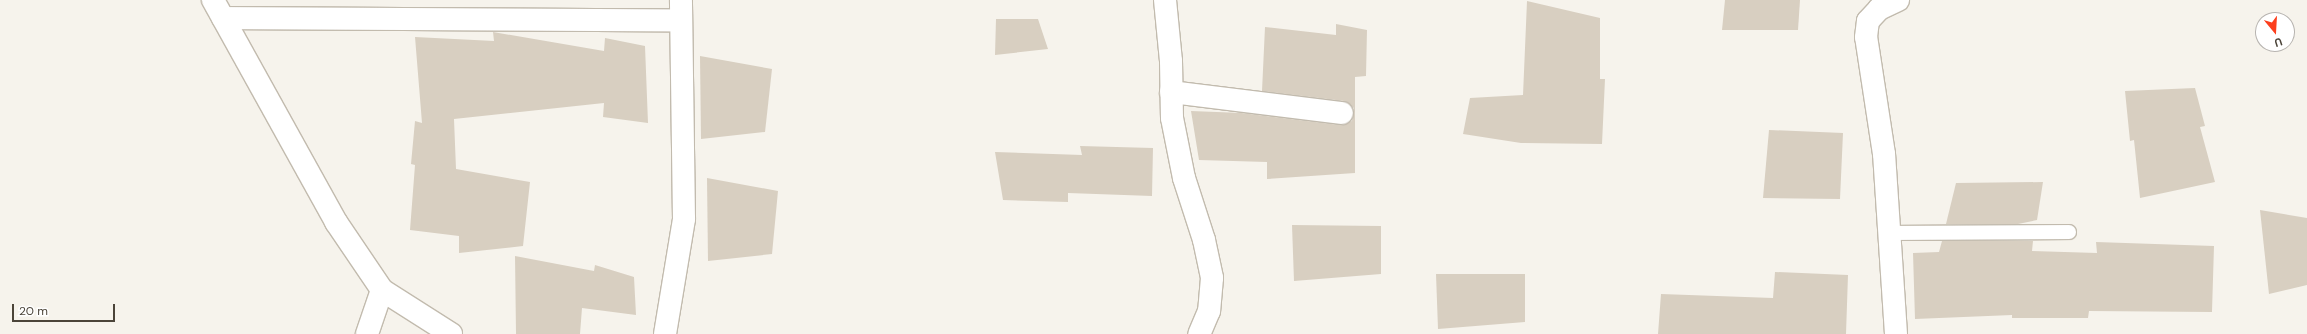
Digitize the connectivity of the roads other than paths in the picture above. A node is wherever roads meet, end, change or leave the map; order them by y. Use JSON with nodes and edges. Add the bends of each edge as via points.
{"nodes":[{"id":1,"x":1165,"y":0,"type":"edge"},
{"id":2,"x":1898,"y":0,"type":"edge"},
{"id":3,"x":218,"y":9,"type":"edge"},
{"id":4,"x":680,"y":10,"type":"edge"},
{"id":5,"x":1171,"y":92,"type":"junction"},
{"id":6,"x":1342,"y":113,"type":"dead end"},
{"id":7,"x":2070,"y":232,"type":"dead end"},
{"id":8,"x":1891,"y":233,"type":"junction"},
{"id":9,"x":382,"y":290,"type":"junction"},
{"id":10,"x":367,"y":334,"type":"edge"},
{"id":11,"x":451,"y":334,"type":"edge"},
{"id":12,"x":664,"y":334,"type":"edge"},
{"id":13,"x":1199,"y":334,"type":"edge"},
{"id":14,"x":1896,"y":334,"type":"edge"}],
"edges":[{"from":1,"to":5,"type":"street"},
{"from":2,"to":8,"type":"street","via":[[1879,9],[1868,21],[1866,37],[1884,154]]},
{"from":3,"to":4,"type":"street"},
{"from":3,"to":9,"type":"street","via":[[336,222]]},
{"from":4,"to":12,"type":"street","via":[[684,219]]},
{"from":5,"to":6,"type":"street"},
{"from":5,"to":13,"type":"street","via":[[1172,118],[1184,178],[1204,240],[1212,278],[1209,312]]},
{"from":7,"to":8,"type":"lane"},
{"from":8,"to":14,"type":"street"},
{"from":9,"to":10,"type":"street"},
{"from":9,"to":11,"type":"street"}]}
